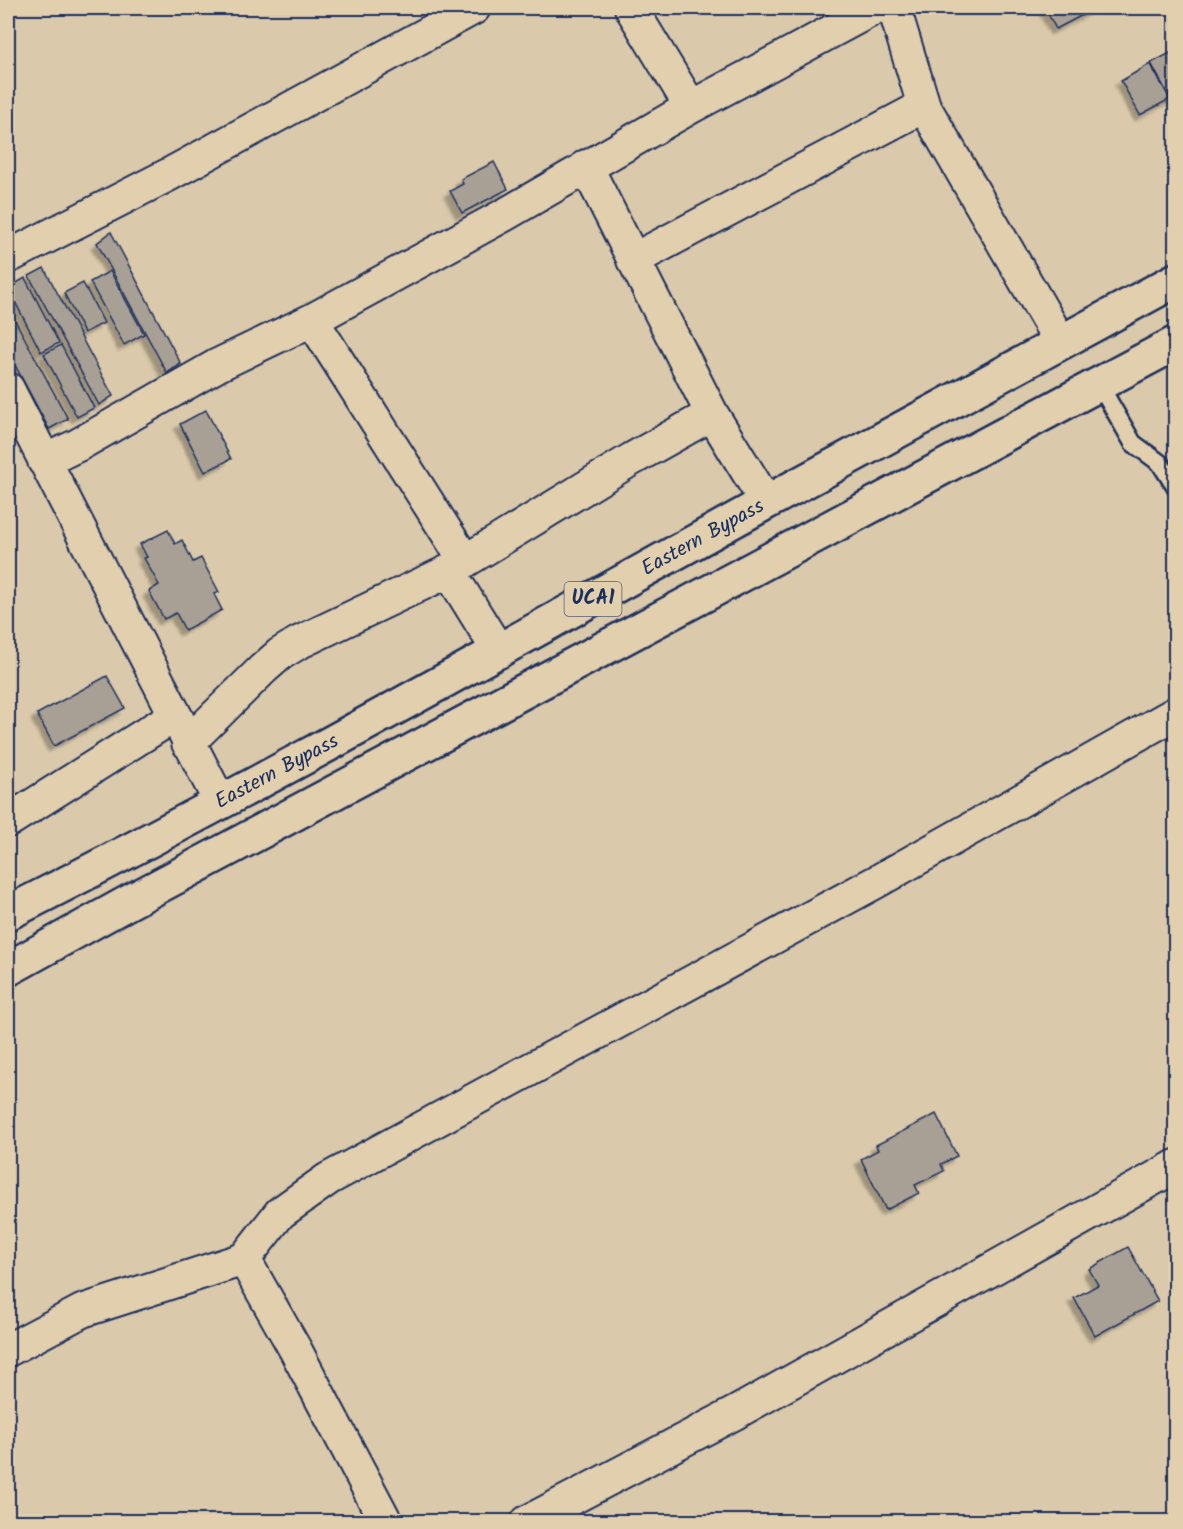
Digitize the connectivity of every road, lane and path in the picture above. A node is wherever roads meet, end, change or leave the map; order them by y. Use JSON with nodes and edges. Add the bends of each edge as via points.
{"nodes":[{"id":1,"x":474,"y":8,"type":"edge"},
{"id":2,"x":631,"y":8,"type":"edge"},
{"id":3,"x":894,"y":8,"type":"edge"},
{"id":4,"x":863,"y":10,"type":"edge"},
{"id":5,"x":924,"y":106,"type":"junction"},
{"id":6,"x":691,"y":107,"type":"junction"},
{"id":7,"x":586,"y":166,"type":"junction"},
{"id":8,"x":8,"y":256,"type":"edge"},
{"id":9,"x":633,"y":260,"type":"junction"},
{"id":10,"x":1176,"y":280,"type":"edge"},
{"id":11,"x":312,"y":320,"type":"junction"},
{"id":12,"x":1061,"y":343,"type":"junction"},
{"id":13,"x":1176,"y":343,"type":"edge"},
{"id":14,"x":1099,"y":384,"type":"junction"},
{"id":15,"x":8,"y":389,"type":"edge"},
{"id":16,"x":712,"y":414,"type":"junction"},
{"id":17,"x":44,"y":461,"type":"junction"},
{"id":18,"x":1176,"y":488,"type":"edge"},
{"id":19,"x":766,"y":502,"type":"junction"},
{"id":20,"x":457,"y":566,"type":"junction"},
{"id":21,"x":499,"y":652,"type":"junction"},
{"id":22,"x":1176,"y":713,"type":"edge"},
{"id":23,"x":181,"y":729,"type":"junction"},
{"id":24,"x":220,"y":802,"type":"junction"},
{"id":25,"x":8,"y":821,"type":"edge"},
{"id":26,"x":8,"y":913,"type":"edge"},
{"id":27,"x":8,"y":969,"type":"edge"},
{"id":28,"x":1176,"y":1166,"type":"edge"},
{"id":29,"x":244,"y":1259,"type":"junction"},
{"id":30,"x":8,"y":1350,"type":"edge"},
{"id":31,"x":386,"y":1521,"type":"edge"},
{"id":32,"x":527,"y":1521,"type":"edge"}],
"edges":[{"from":1,"to":8,"type":"street","via":[[170,174]]},
{"from":2,"to":6,"type":"street"},
{"from":3,"to":5,"type":"street"},
{"from":4,"to":6,"type":"street"},
{"from":5,"to":9,"type":"street"},
{"from":5,"to":12,"type":"street"},
{"from":6,"to":7,"type":"street"},
{"from":7,"to":9,"type":"street"},
{"from":7,"to":11,"type":"street"},
{"from":9,"to":16,"type":"street"},
{"from":10,"to":12,"type":"main road","name":"Eastern Bypass","number":"UCA1"},
{"from":11,"to":17,"type":"street","via":[[218,365]]},
{"from":11,"to":20,"type":"street"},
{"from":12,"to":19,"type":"main road","name":"Eastern Bypass","number":"UCA1"},
{"from":13,"to":14,"type":"main road"},
{"from":14,"to":18,"type":"lane","via":[[1133,443],[1160,463]]},
{"from":14,"to":27,"type":"main road"},
{"from":15,"to":17,"type":"street"},
{"from":16,"to":19,"type":"street"},
{"from":16,"to":20,"type":"street"},
{"from":17,"to":23,"type":"street"},
{"from":19,"to":21,"type":"main road","name":"Eastern Bypass","number":"UCA1"},
{"from":20,"to":21,"type":"street"},
{"from":20,"to":23,"type":"street","via":[[280,654]]},
{"from":21,"to":24,"type":"main road","name":"Eastern Bypass","number":"UCA1"},
{"from":22,"to":29,"type":"street","via":[[876,882],[328,1179],[280,1213]]},
{"from":23,"to":24,"type":"street"},
{"from":23,"to":25,"type":"street"},
{"from":24,"to":26,"type":"main road","name":"Eastern Bypass","number":"UCA1"},
{"from":28,"to":32,"type":"street","via":[[735,1413]]},
{"from":29,"to":30,"type":"street","via":[[82,1311]]},
{"from":29,"to":31,"type":"street"}]}
